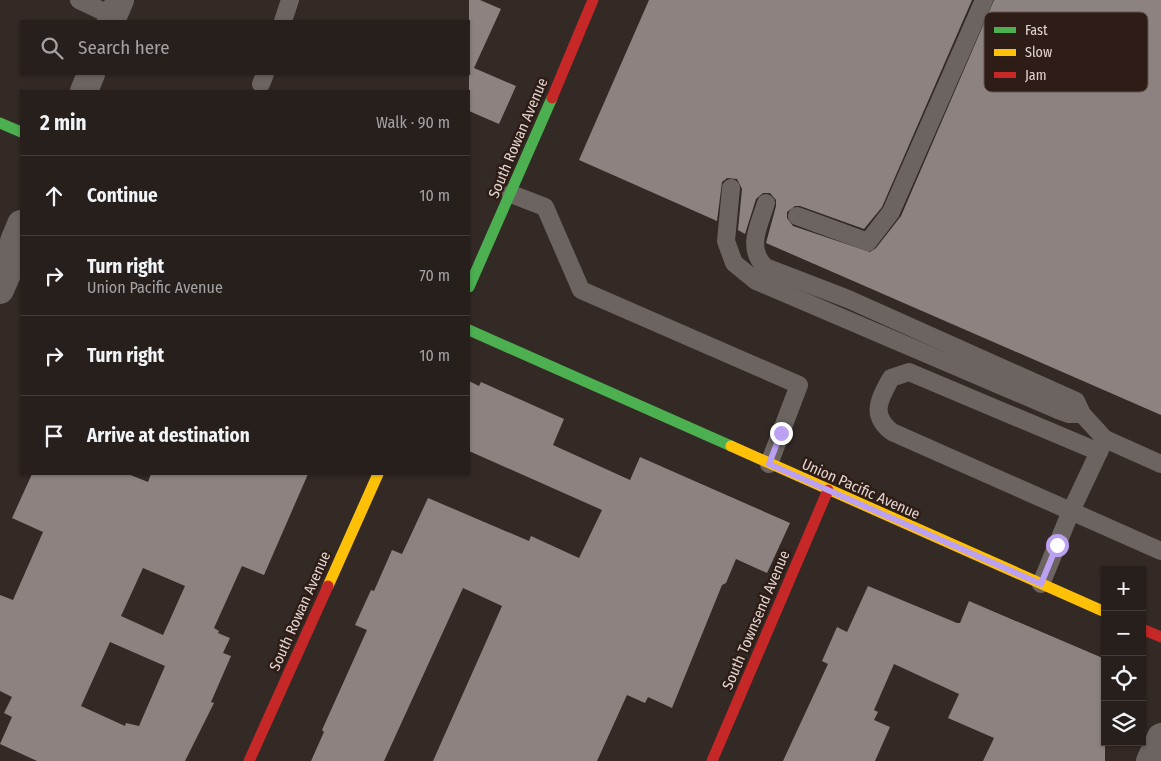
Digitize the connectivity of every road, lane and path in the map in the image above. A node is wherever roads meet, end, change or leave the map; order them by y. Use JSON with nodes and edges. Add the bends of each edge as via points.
{"nodes":[{"id":1,"x":79,"y":0,"type":"edge"},
{"id":2,"x":290,"y":0,"type":"edge"},
{"id":3,"x":593,"y":0,"type":"edge"},
{"id":4,"x":984,"y":0,"type":"edge"},
{"id":5,"x":115,"y":12,"type":"edge"},
{"id":6,"x":283,"y":20,"type":"edge"},
{"id":7,"x":91,"y":75,"type":"edge"},
{"id":8,"x":84,"y":90,"type":"edge"},
{"id":9,"x":0,"y":123,"type":"edge"},
{"id":10,"x":20,"y":132,"type":"edge"},
{"id":11,"x":731,"y":188,"type":"dead end"},
{"id":12,"x":511,"y":194,"type":"junction"},
{"id":13,"x":766,"y":203,"type":"dead end"},
{"id":14,"x":797,"y":216,"type":"dead end"},
{"id":15,"x":20,"y":226,"type":"edge"},
{"id":16,"x":18,"y":256,"type":"edge"},
{"id":17,"x":470,"y":285,"type":"edge"},
{"id":18,"x":0,"y":290,"type":"edge"},
{"id":19,"x":470,"y":330,"type":"edge"},
{"id":20,"x":1082,"y":414,"type":"junction"},
{"id":21,"x":1102,"y":445,"type":"junction"},
{"id":22,"x":769,"y":464,"type":"junction"},
{"id":23,"x":1161,"y":464,"type":"edge"},
{"id":24,"x":378,"y":475,"type":"edge"},
{"id":25,"x":828,"y":490,"type":"junction"},
{"id":26,"x":1071,"y":511,"type":"junction"},
{"id":27,"x":1161,"y":551,"type":"edge"},
{"id":28,"x":1041,"y":584,"type":"junction"},
{"id":29,"x":1103,"y":611,"type":"edge"},
{"id":30,"x":1146,"y":631,"type":"edge"},
{"id":31,"x":1161,"y":637,"type":"edge"},
{"id":32,"x":1161,"y":737,"type":"edge"},
{"id":33,"x":249,"y":761,"type":"edge"},
{"id":34,"x":712,"y":761,"type":"edge"},
{"id":35,"x":1150,"y":761,"type":"edge"}],
"edges":[{"from":1,"to":5,"type":"lane"},
{"from":2,"to":6,"type":"lane"},
{"from":3,"to":12,"type":"street","name":"South Rowan Avenue"},
{"from":4,"to":14,"type":"lane","via":[[891,212],[868,242]]},
{"from":7,"to":8,"type":"street"},
{"from":9,"to":10,"type":"street"},
{"from":11,"to":20,"type":"lane","via":[[726,241],[734,263],[756,281],[1058,410]]},
{"from":12,"to":17,"type":"street","name":"South Rowan Avenue"},
{"from":12,"to":22,"type":"lane","via":[[545,207],[581,290],[799,385]]},
{"from":13,"to":20,"type":"lane","via":[[754,244],[757,259],[765,267],[848,299],[1076,401]]},
{"from":15,"to":16,"type":"street","via":[[14,241]]},
{"from":16,"to":18,"type":"street"},
{"from":19,"to":22,"type":"street","name":"Union Pacific Avenue"},
{"from":20,"to":21,"type":"lane"},
{"from":21,"to":23,"type":"lane"},
{"from":21,"to":26,"type":"lane"},
{"from":21,"to":26,"type":"lane","via":[[909,372],[891,378],[884,392],[878,411],[881,423],[892,432]]},
{"from":22,"to":25,"type":"street","name":"Union Pacific Avenue"},
{"from":24,"to":33,"type":"street","name":"South Rowan Avenue"},
{"from":25,"to":28,"type":"street","name":"Union Pacific Avenue"},
{"from":25,"to":34,"type":"street","name":"South Townsend Avenue"},
{"from":26,"to":27,"type":"lane"},
{"from":26,"to":28,"type":"lane"},
{"from":28,"to":29,"type":"street","name":"Union Pacific Avenue"},
{"from":30,"to":31,"type":"street"},
{"from":32,"to":35,"type":"street"}]}
